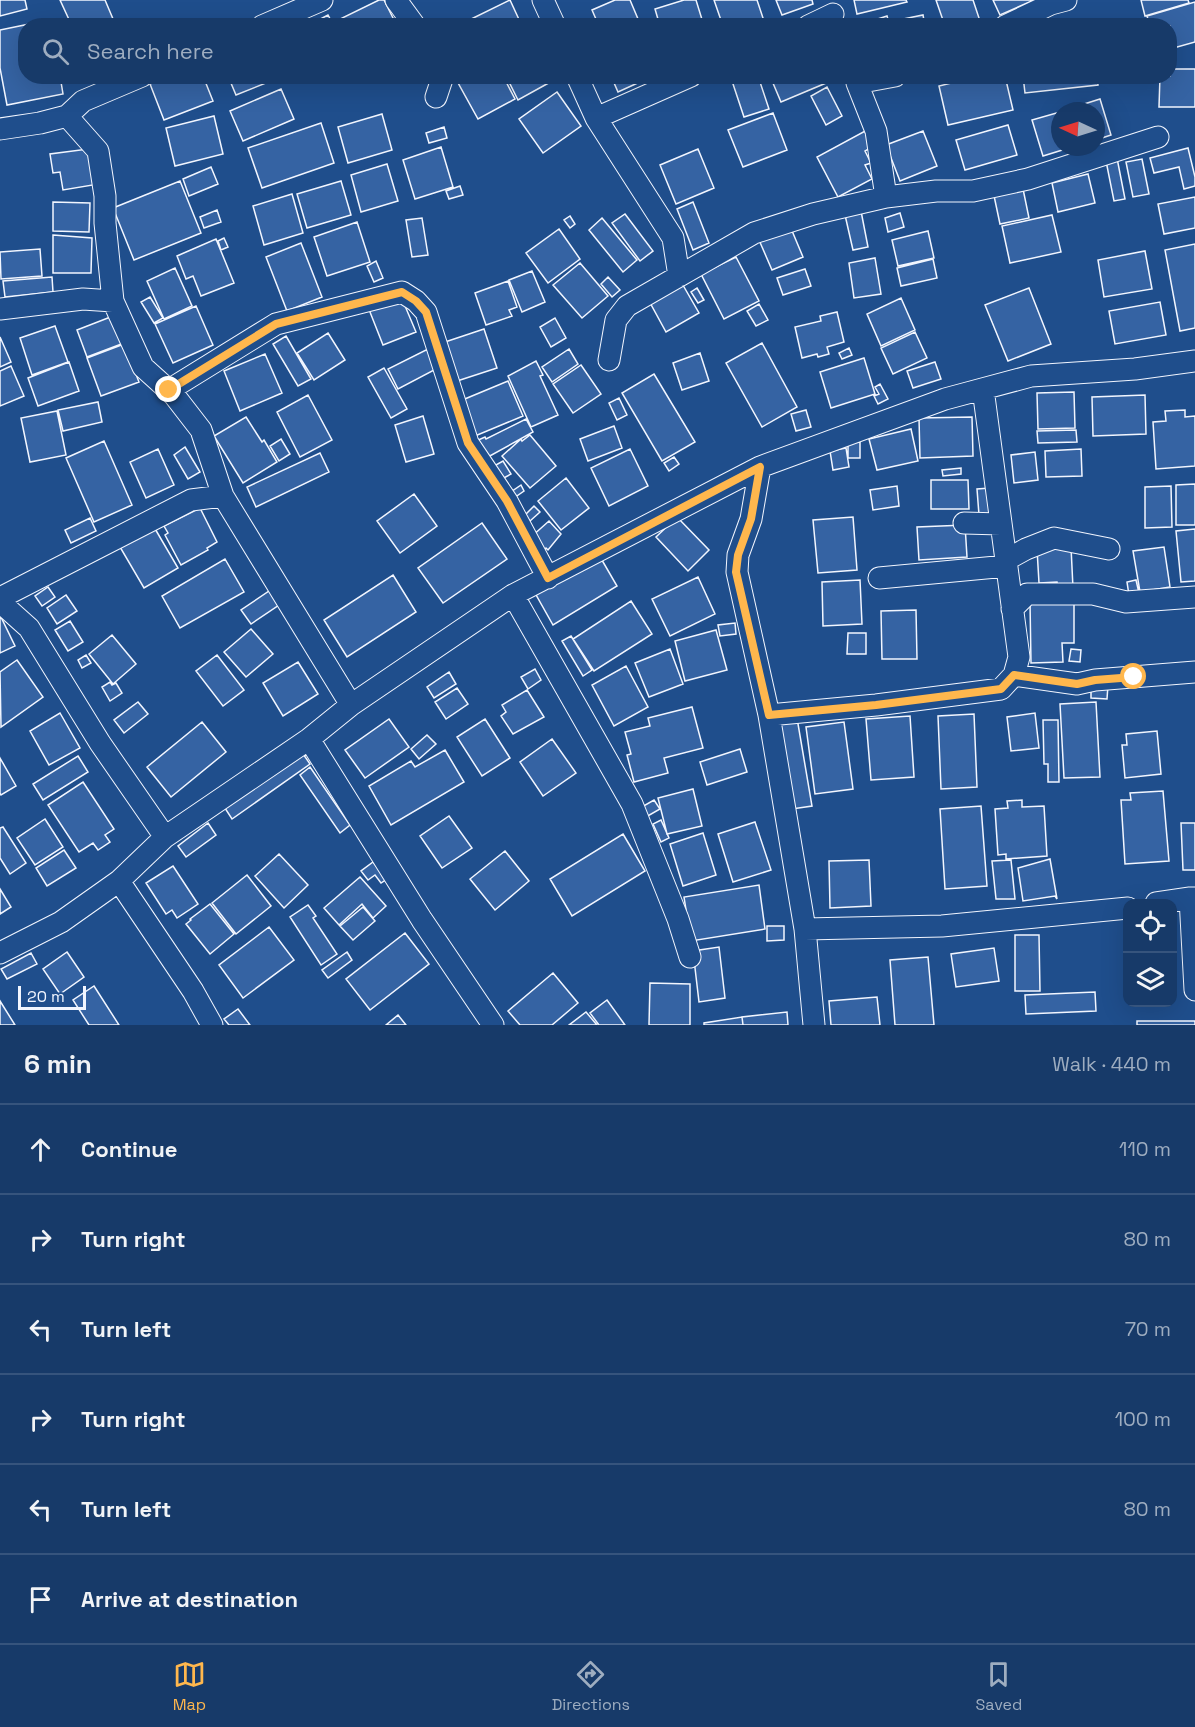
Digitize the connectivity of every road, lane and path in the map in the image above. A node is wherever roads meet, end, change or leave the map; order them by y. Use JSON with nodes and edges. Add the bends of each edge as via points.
{"nodes":[{"id":1,"x":322,"y":0,"type":"edge"},
{"id":2,"x":396,"y":0,"type":"edge"},
{"id":3,"x":543,"y":0,"type":"edge"},
{"id":4,"x":1055,"y":2,"type":"edge"},
{"id":5,"x":280,"y":18,"type":"edge"},
{"id":6,"x":409,"y":18,"type":"edge"},
{"id":7,"x":551,"y":18,"type":"edge"},
{"id":8,"x":1022,"y":18,"type":"edge"},
{"id":9,"x":123,"y":84,"type":"edge"},
{"id":10,"x":440,"y":84,"type":"edge"},
{"id":11,"x":581,"y":84,"type":"edge"},
{"id":12,"x":673,"y":84,"type":"edge"},
{"id":13,"x":857,"y":84,"type":"edge"},
{"id":14,"x":436,"y":97,"type":"dead end"},
{"id":15,"x":67,"y":116,"type":"junction"},
{"id":16,"x":596,"y":118,"type":"junction"},
{"id":17,"x":0,"y":129,"type":"edge"},
{"id":18,"x":1158,"y":137,"type":"dead end"},
{"id":19,"x":886,"y":197,"type":"junction"},
{"id":20,"x":679,"y":276,"type":"junction"},
{"id":21,"x":113,"y":301,"type":"junction"},
{"id":22,"x":0,"y":309,"type":"edge"},
{"id":23,"x":609,"y":360,"type":"dead end"},
{"id":24,"x":1195,"y":361,"type":"edge"},
{"id":25,"x":982,"y":389,"type":"junction"},
{"id":26,"x":169,"y":390,"type":"junction"},
{"id":27,"x":760,"y":467,"type":"junction"},
{"id":28,"x":223,"y":495,"type":"junction"},
{"id":29,"x":964,"y":523,"type":"dead end"},
{"id":30,"x":1001,"y":524,"type":"junction"},
{"id":31,"x":1109,"y":549,"type":"dead end"},
{"id":32,"x":1006,"y":563,"type":"junction"},
{"id":33,"x":548,"y":578,"type":"junction"},
{"id":34,"x":879,"y":578,"type":"dead end"},
{"id":35,"x":513,"y":595,"type":"junction"},
{"id":36,"x":1195,"y":597,"type":"edge"},
{"id":37,"x":0,"y":600,"type":"edge"},
{"id":38,"x":1012,"y":609,"type":"junction"},
{"id":39,"x":1195,"y":672,"type":"edge"},
{"id":40,"x":1014,"y":675,"type":"junction"},
{"id":41,"x":351,"y":705,"type":"junction"},
{"id":42,"x":769,"y":715,"type":"junction"},
{"id":43,"x":309,"y":739,"type":"junction"},
{"id":44,"x":165,"y":837,"type":"junction"},
{"id":45,"x":119,"y":881,"type":"junction"},
{"id":46,"x":1192,"y":898,"type":"edge"},
{"id":47,"x":1177,"y":900,"type":"edge"},
{"id":48,"x":1123,"y":908,"type":"edge"},
{"id":49,"x":805,"y":929,"type":"junction"},
{"id":50,"x":0,"y":953,"type":"edge"},
{"id":51,"x":690,"y":957,"type":"dead end"},
{"id":52,"x":1195,"y":990,"type":"edge"},
{"id":53,"x":212,"y":1025,"type":"edge"},
{"id":54,"x":493,"y":1025,"type":"edge"},
{"id":55,"x":813,"y":1025,"type":"edge"}],
"edges":[{"from":1,"to":5,"type":"street"},
{"from":2,"to":6,"type":"street"},
{"from":3,"to":7,"type":"street"},
{"from":4,"to":8,"type":"street"},
{"from":9,"to":15,"type":"street","via":[[83,101]]},
{"from":10,"to":14,"type":"street"},
{"from":11,"to":16,"type":"street"},
{"from":12,"to":16,"type":"street"},
{"from":13,"to":19,"type":"street","via":[[876,131]]},
{"from":15,"to":17,"type":"street"},
{"from":15,"to":21,"type":"street","via":[[98,151]]},
{"from":16,"to":20,"type":"street","via":[[673,238]]},
{"from":18,"to":19,"type":"street","via":[[1028,179],[973,191]]},
{"from":19,"to":20,"type":"street","via":[[754,233]]},
{"from":20,"to":23,"type":"street","via":[[627,306],[616,320]]},
{"from":21,"to":22,"type":"street","via":[[83,299]]},
{"from":21,"to":26,"type":"street","via":[[143,367]]},
{"from":24,"to":25,"type":"street","via":[[1031,376]]},
{"from":25,"to":27,"type":"street"},
{"from":25,"to":30,"type":"street"},
{"from":26,"to":28,"type":"street","via":[[201,430]]},
{"from":26,"to":33,"type":"street","via":[[276,324],[402,292],[426,312],[468,443],[507,501]]},
{"from":27,"to":33,"type":"street"},
{"from":27,"to":42,"type":"street","via":[[736,572]]},
{"from":28,"to":37,"type":"street","via":[[191,500]]},
{"from":28,"to":41,"type":"street"},
{"from":29,"to":30,"type":"street"},
{"from":30,"to":32,"type":"street"},
{"from":31,"to":32,"type":"street","via":[[1054,538],[1026,549]]},
{"from":32,"to":34,"type":"street"},
{"from":32,"to":38,"type":"street"},
{"from":33,"to":35,"type":"street"},
{"from":35,"to":41,"type":"street"},
{"from":35,"to":51,"type":"street","via":[[633,804]]},
{"from":36,"to":38,"type":"street","via":[[1126,602],[1093,594],[1027,594]]},
{"from":37,"to":44,"type":"street","via":[[29,628],[100,743]]},
{"from":38,"to":40,"type":"street","via":[[1019,657]]},
{"from":39,"to":40,"type":"street","via":[[1077,684]]},
{"from":40,"to":42,"type":"street","via":[[1001,689]]},
{"from":41,"to":43,"type":"street"},
{"from":42,"to":49,"type":"street"},
{"from":43,"to":44,"type":"street"},
{"from":43,"to":54,"type":"street"},
{"from":44,"to":45,"type":"street"},
{"from":45,"to":50,"type":"street","via":[[61,922]]},
{"from":45,"to":53,"type":"street"},
{"from":46,"to":47,"type":"street"},
{"from":46,"to":52,"type":"street"},
{"from":48,"to":49,"type":"street","via":[[942,926]]},
{"from":49,"to":55,"type":"street"}]}
